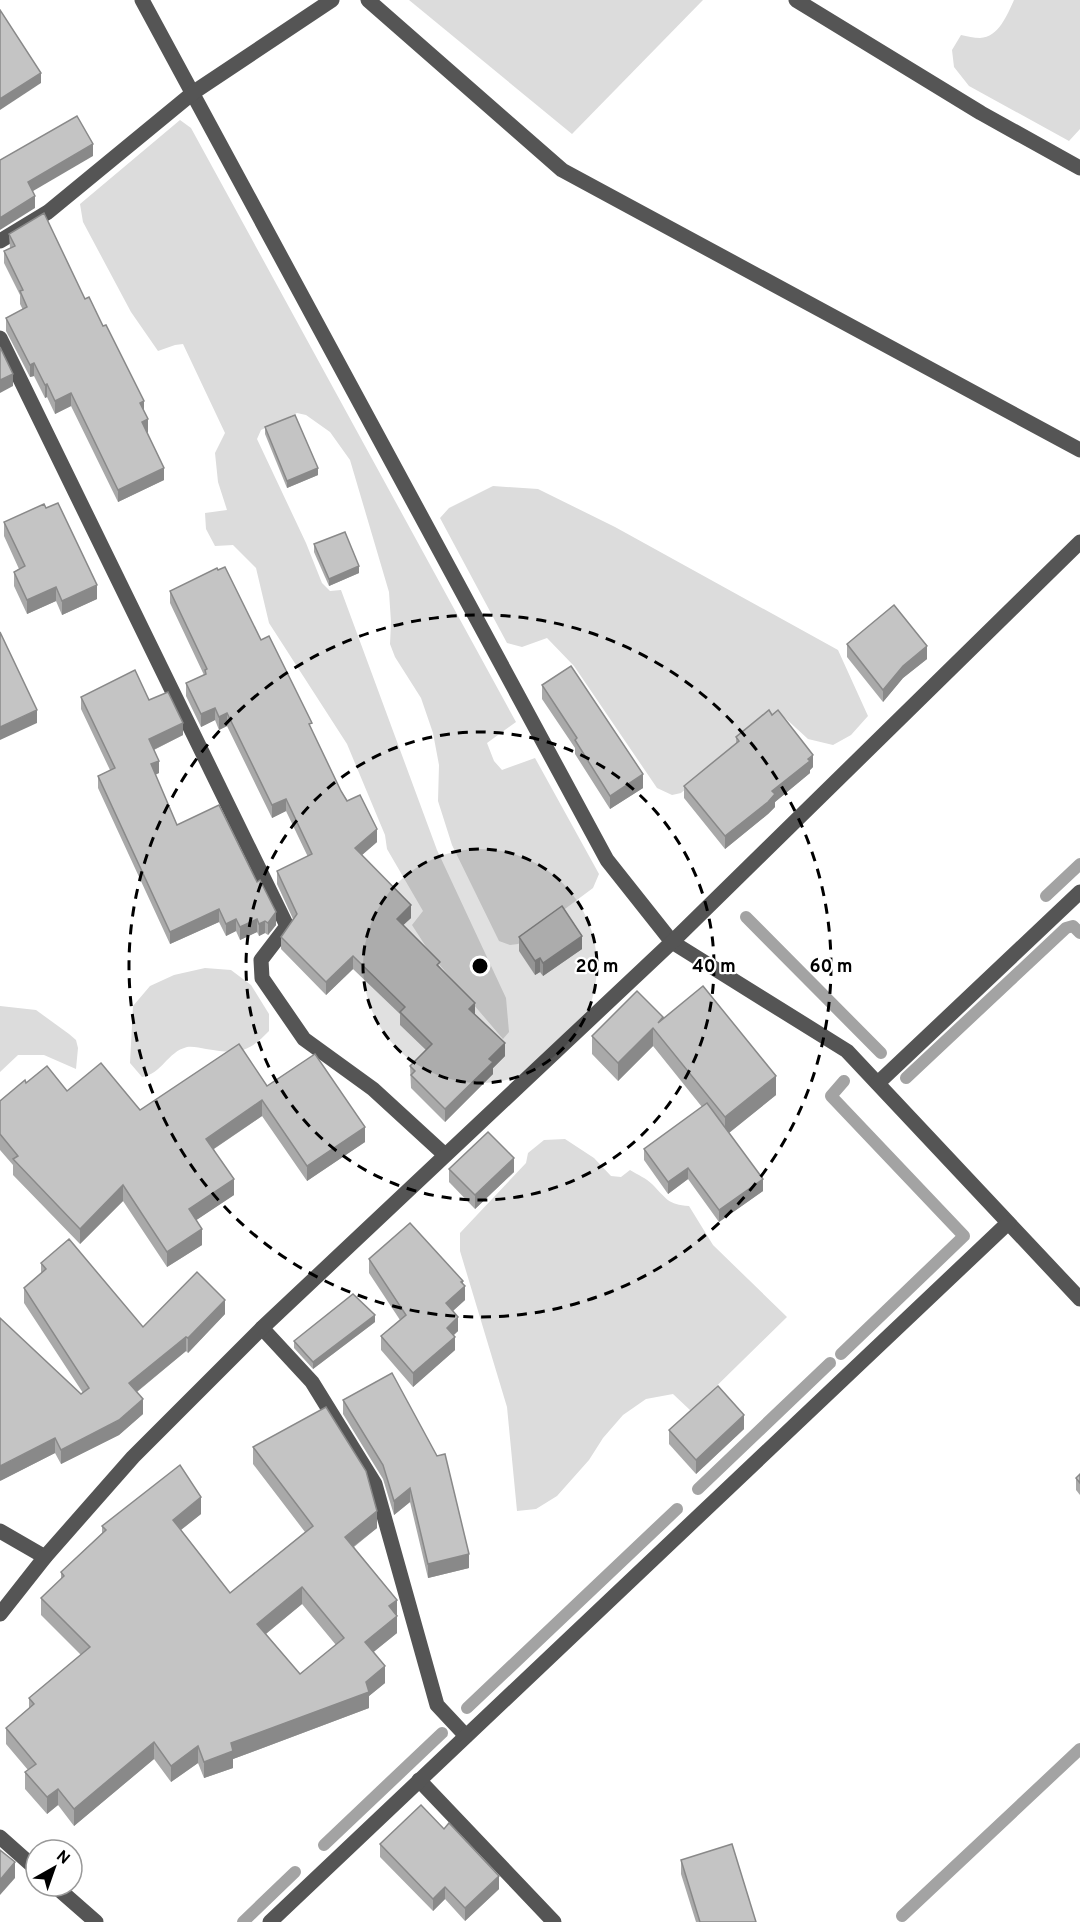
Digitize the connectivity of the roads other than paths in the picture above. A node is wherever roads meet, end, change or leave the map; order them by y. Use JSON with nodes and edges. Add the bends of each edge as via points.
{"nodes":[{"id":1,"x":142,"y":0,"type":"edge"},
{"id":2,"x":332,"y":0,"type":"edge"},
{"id":3,"x":368,"y":0,"type":"edge"},
{"id":4,"x":796,"y":0,"type":"edge"},
{"id":5,"x":194,"y":92,"type":"junction"},
{"id":6,"x":1080,"y":168,"type":"edge"},
{"id":7,"x":0,"y":240,"type":"edge"},
{"id":8,"x":0,"y":339,"type":"edge"},
{"id":9,"x":1080,"y":450,"type":"edge"},
{"id":10,"x":1080,"y":542,"type":"edge"},
{"id":11,"x":1078,"y":900,"type":"edge"},
{"id":12,"x":672,"y":942,"type":"junction"},
{"id":13,"x":878,"y":1083,"type":"junction"},
{"id":14,"x":445,"y":1155,"type":"junction"},
{"id":15,"x":1008,"y":1222,"type":"junction"},
{"id":16,"x":1080,"y":1299,"type":"edge"},
{"id":17,"x":261,"y":1328,"type":"junction"},
{"id":18,"x":0,"y":1531,"type":"edge"},
{"id":19,"x":45,"y":1557,"type":"junction"},
{"id":20,"x":0,"y":1614,"type":"edge"},
{"id":21,"x":466,"y":1736,"type":"junction"},
{"id":22,"x":419,"y":1780,"type":"junction"},
{"id":23,"x":0,"y":1838,"type":"edge"},
{"id":24,"x":24,"y":1859,"type":"edge"},
{"id":25,"x":69,"y":1898,"type":"edge"},
{"id":26,"x":96,"y":1922,"type":"edge"},
{"id":27,"x":270,"y":1922,"type":"edge"},
{"id":28,"x":554,"y":1922,"type":"edge"}],
"edges":[{"from":1,"to":5,"type":"street"},
{"from":2,"to":5,"type":"street"},
{"from":3,"to":9,"type":"street","via":[[562,170]]},
{"from":4,"to":6,"type":"street","via":[[981,113]]},
{"from":5,"to":7,"type":"street","via":[[48,212]]},
{"from":5,"to":12,"type":"street","via":[[607,860]]},
{"from":8,"to":14,"type":"street","via":[[287,926],[261,960],[262,978],[304,1038],[373,1089]]},
{"from":10,"to":12,"type":"street"},
{"from":11,"to":13,"type":"street"},
{"from":12,"to":13,"type":"street","via":[[847,1051]]},
{"from":12,"to":14,"type":"street"},
{"from":13,"to":15,"type":"street"},
{"from":14,"to":17,"type":"street"},
{"from":15,"to":16,"type":"street"},
{"from":15,"to":21,"type":"street"},
{"from":17,"to":19,"type":"street","via":[[133,1457]]},
{"from":17,"to":21,"type":"street","via":[[312,1382],[375,1484],[437,1705]]},
{"from":18,"to":19,"type":"street"},
{"from":19,"to":20,"type":"street"},
{"from":21,"to":22,"type":"street"},
{"from":22,"to":27,"type":"street"},
{"from":22,"to":28,"type":"street"},
{"from":23,"to":24,"type":"street"},
{"from":25,"to":26,"type":"street"}]}
